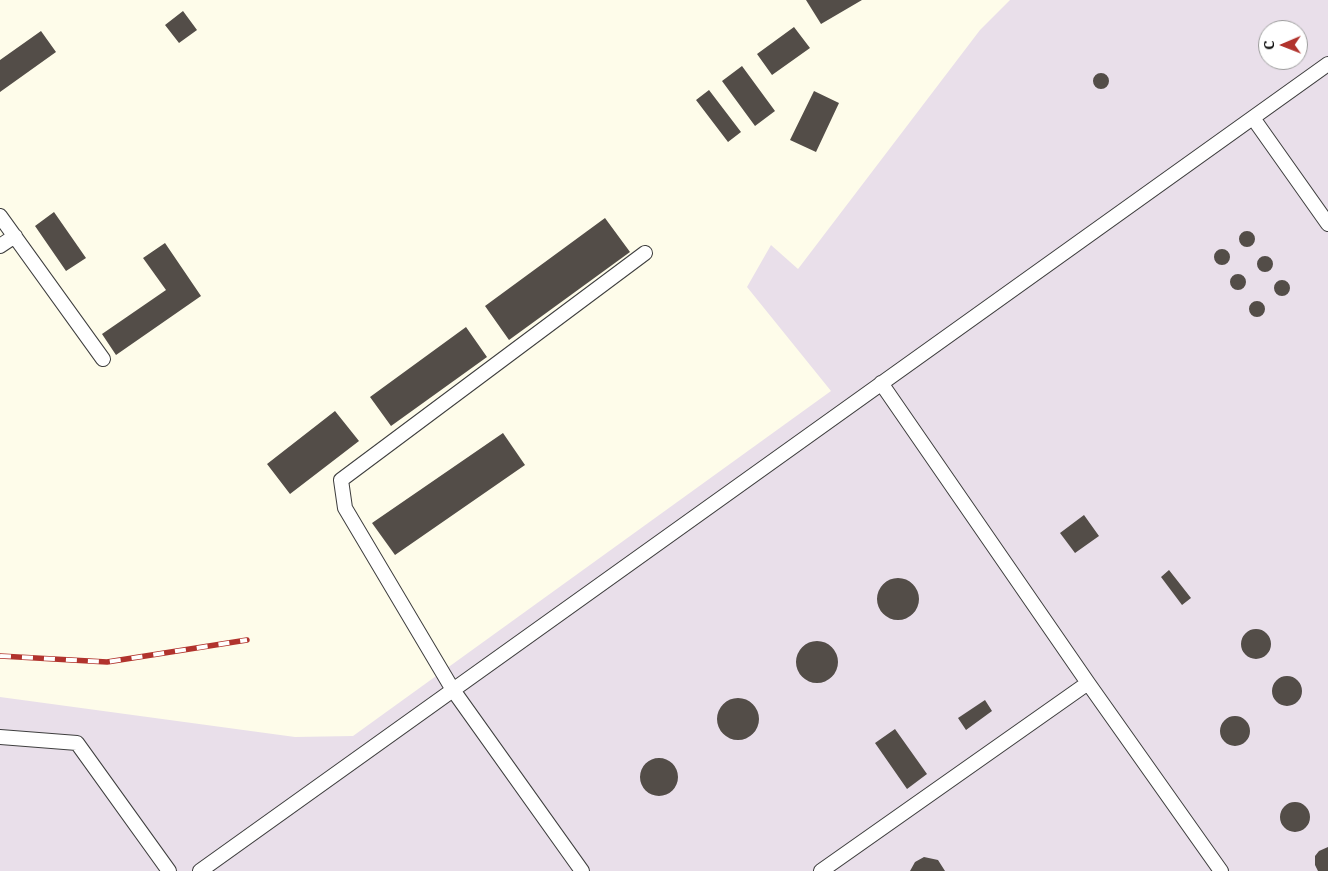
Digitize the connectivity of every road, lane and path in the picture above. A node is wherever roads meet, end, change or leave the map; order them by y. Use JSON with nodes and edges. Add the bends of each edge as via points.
{"nodes":[{"id":1,"x":1328,"y":64,"type":"edge"},
{"id":2,"x":1253,"y":118,"type":"junction"},
{"id":3,"x":0,"y":216,"type":"edge"},
{"id":4,"x":1328,"y":224,"type":"edge"},
{"id":5,"x":15,"y":236,"type":"junction"},
{"id":6,"x":0,"y":246,"type":"edge"},
{"id":7,"x":645,"y":253,"type":"dead end"},
{"id":8,"x":103,"y":359,"type":"dead end"},
{"id":9,"x":881,"y":383,"type":"junction"},
{"id":10,"x":1088,"y":683,"type":"junction"},
{"id":11,"x":453,"y":690,"type":"junction"},
{"id":12,"x":0,"y":737,"type":"edge"},
{"id":13,"x":169,"y":871,"type":"edge"},
{"id":14,"x":200,"y":871,"type":"edge"},
{"id":15,"x":582,"y":871,"type":"edge"},
{"id":16,"x":821,"y":871,"type":"edge"},
{"id":17,"x":1221,"y":871,"type":"edge"}],
"edges":[{"from":1,"to":2,"type":"lane"},
{"from":2,"to":4,"type":"lane"},
{"from":2,"to":9,"type":"lane"},
{"from":3,"to":5,"type":"lane"},
{"from":5,"to":6,"type":"lane"},
{"from":5,"to":8,"type":"lane"},
{"from":7,"to":11,"type":"lane","via":[[342,480],[345,508]]},
{"from":9,"to":10,"type":"lane"},
{"from":9,"to":11,"type":"lane"},
{"from":10,"to":16,"type":"lane"},
{"from":10,"to":17,"type":"lane"},
{"from":11,"to":14,"type":"lane"},
{"from":11,"to":15,"type":"lane"},
{"from":12,"to":13,"type":"lane","via":[[77,743]]}]}
